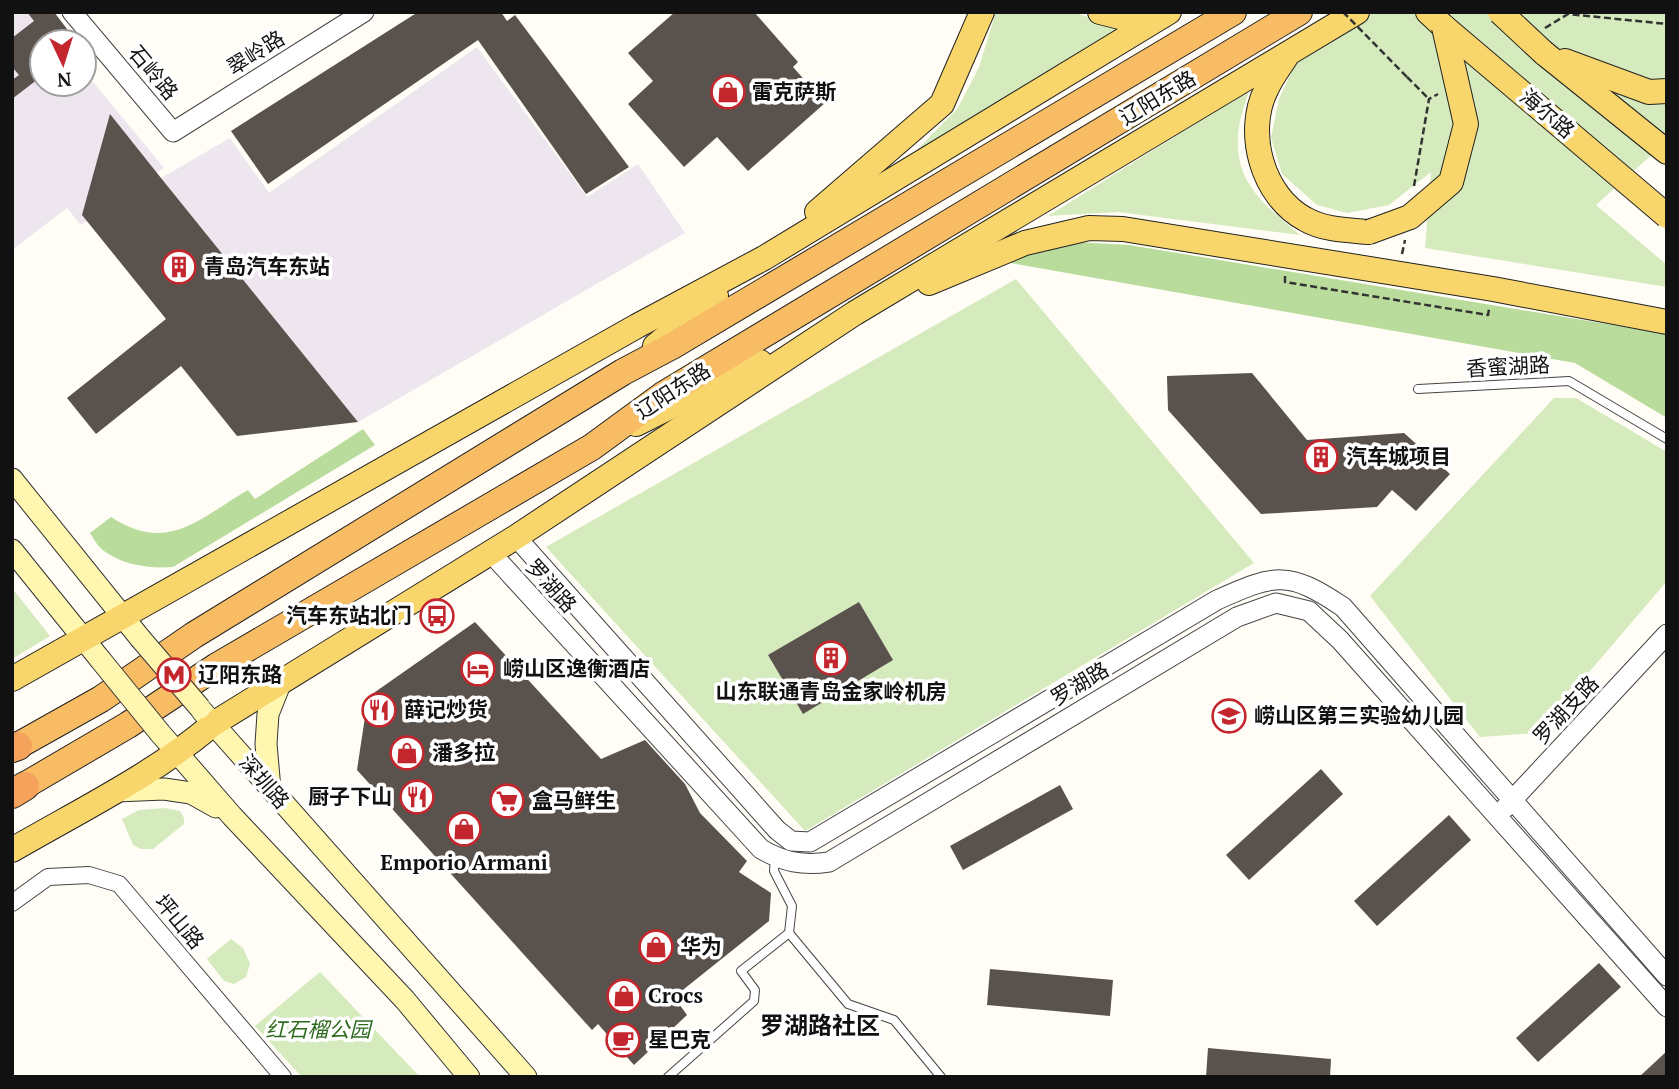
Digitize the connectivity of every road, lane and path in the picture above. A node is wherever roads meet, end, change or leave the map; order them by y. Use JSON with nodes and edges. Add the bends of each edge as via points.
{"nodes":[{"id":1,"x":72,"y":12,"type":"edge"},
{"id":2,"x":364,"y":12,"type":"edge"},
{"id":3,"x":982,"y":12,"type":"edge"},
{"id":4,"x":1100,"y":12,"type":"edge"},
{"id":5,"x":1233,"y":12,"type":"edge"},
{"id":6,"x":1299,"y":12,"type":"edge"},
{"id":7,"x":1343,"y":12,"type":"edge"},
{"id":8,"x":1357,"y":12,"type":"edge"},
{"id":9,"x":1500,"y":12,"type":"edge"},
{"id":10,"x":1566,"y":12,"type":"edge"},
{"id":11,"x":1166,"y":14,"type":"edge"},
{"id":12,"x":1436,"y":20,"type":"edge"},
{"id":13,"x":1667,"y":24,"type":"edge"},
{"id":14,"x":1287,"y":54,"type":"junction"},
{"id":15,"x":1544,"y":54,"type":"junction"},
{"id":16,"x":1667,"y":90,"type":"edge"},
{"id":17,"x":173,"y":132,"type":"joint"},
{"id":18,"x":1667,"y":152,"type":"edge"},
{"id":19,"x":1413,"y":190,"type":"dead end"},
{"id":20,"x":1667,"y":216,"type":"edge"},
{"id":21,"x":1407,"y":229,"type":"dead end"},
{"id":22,"x":1402,"y":254,"type":"dead end"},
{"id":23,"x":1288,"y":256,"type":"junction"},
{"id":24,"x":764,"y":258,"type":"junction"},
{"id":25,"x":1493,"y":289,"type":"junction"},
{"id":26,"x":855,"y":313,"type":"junction"},
{"id":27,"x":1667,"y":322,"type":"edge"},
{"id":28,"x":623,"y":372,"type":"junction"},
{"id":29,"x":1418,"y":389,"type":"dead end"},
{"id":30,"x":1667,"y":439,"type":"edge"},
{"id":31,"x":592,"y":447,"type":"junction"},
{"id":32,"x":12,"y":479,"type":"edge"},
{"id":33,"x":516,"y":537,"type":"junction"},
{"id":34,"x":12,"y":550,"type":"edge"},
{"id":35,"x":491,"y":553,"type":"junction"},
{"id":36,"x":124,"y":618,"type":"junction"},
{"id":37,"x":1667,"y":634,"type":"edge"},
{"id":38,"x":92,"y":649,"type":"junction"},
{"id":39,"x":12,"y":679,"type":"edge"},
{"id":40,"x":280,"y":684,"type":"junction"},
{"id":41,"x":206,"y":716,"type":"junction"},
{"id":42,"x":168,"y":743,"type":"junction"},
{"id":43,"x":14,"y":748,"type":"edge"},
{"id":44,"x":270,"y":789,"type":"junction"},
{"id":45,"x":16,"y":791,"type":"edge"},
{"id":46,"x":114,"y":791,"type":"junction"},
{"id":47,"x":1513,"y":801,"type":"junction"},
{"id":48,"x":232,"y":816,"type":"junction"},
{"id":49,"x":1497,"y":816,"type":"junction"},
{"id":50,"x":12,"y":850,"type":"edge"},
{"id":51,"x":775,"y":857,"type":"junction"},
{"id":52,"x":12,"y":903,"type":"edge"},
{"id":53,"x":789,"y":933,"type":"junction"},
{"id":54,"x":1667,"y":976,"type":"edge"},
{"id":55,"x":1667,"y":1007,"type":"edge"},
{"id":56,"x":283,"y":1077,"type":"edge"},
{"id":57,"x":469,"y":1077,"type":"edge"},
{"id":58,"x":526,"y":1077,"type":"edge"},
{"id":59,"x":668,"y":1077,"type":"edge"},
{"id":60,"x":941,"y":1077,"type":"edge"}],
"edges":[{"from":1,"to":17,"type":"street","name":"石岭路"},
{"from":2,"to":17,"type":"street","name":"翠岭路"},
{"from":3,"to":24,"type":"main road","via":[[942,104]]},
{"from":4,"to":11,"type":"main road"},
{"from":5,"to":28,"type":"highway","name":"辽阳东路"},
{"from":6,"to":31,"type":"highway","name":"辽阳东路","via":[[663,395]]},
{"from":7,"to":19,"type":"path","bridge":true,"via":[[1429,99]]},
{"from":8,"to":14,"type":"main road","name":"辽阳东路"},
{"from":9,"to":15,"type":"main road","bridge":true},
{"from":10,"to":13,"type":"path"},
{"from":11,"to":24,"type":"main road"},
{"from":12,"to":14,"type":"main road","bridge":true,"via":[[1466,124],[1451,182],[1410,217],[1368,232],[1337,230],[1305,219],[1282,201],[1268,179],[1258,151],[1257,121],[1265,91]]},
{"from":12,"to":20,"type":"main road","name":"海尔路","bridge":true},
{"from":14,"to":26,"type":"main road","name":"辽阳东路"},
{"from":15,"to":16,"type":"main road","via":[[1649,92]]},
{"from":15,"to":18,"type":"main road"},
{"from":21,"to":22,"type":"path"},
{"from":23,"to":25,"type":"main road"},
{"from":23,"to":25,"type":"path","via":[[1285,282],[1488,314]]},
{"from":23,"to":26,"type":"main road","via":[[1124,229],[1089,228],[1025,243]]},
{"from":24,"to":28,"type":"main road"},
{"from":24,"to":36,"type":"main road"},
{"from":25,"to":27,"type":"main road"},
{"from":26,"to":31,"type":"main road"},
{"from":26,"to":33,"type":"main road","name":"辽阳东路"},
{"from":28,"to":43,"type":"highway","name":"辽阳东路","via":[[194,635],[101,699]]},
{"from":29,"to":30,"type":"lane","name":"香蜜湖路","via":[[1569,381]]},
{"from":31,"to":45,"type":"highway","name":"辽阳东路","via":[[217,666]]},
{"from":32,"to":36,"type":"main road","name":"深圳路"},
{"from":33,"to":35,"type":"main road","name":"辽阳东路"},
{"from":33,"to":47,"type":"street","via":[[791,841],[810,842],[1217,600],[1259,581],[1290,580],[1316,588],[1343,607]]},
{"from":34,"to":38,"type":"main road"},
{"from":35,"to":40,"type":"main road","name":"辽阳东路"},
{"from":35,"to":51,"type":"street","name":"罗湖路","via":[[761,849]]},
{"from":36,"to":38,"type":"main road"},
{"from":36,"to":41,"type":"main road","name":"深圳路","bridge":true},
{"from":37,"to":47,"type":"street","name":"罗湖支路"},
{"from":38,"to":39,"type":"main road"},
{"from":38,"to":42,"type":"main road","bridge":true},
{"from":40,"to":41,"type":"main road","name":"辽阳东路"},
{"from":40,"to":44,"type":"main road","via":[[268,714]]},
{"from":41,"to":42,"type":"main road","name":"辽阳东路"},
{"from":41,"to":44,"type":"main road","name":"深圳路"},
{"from":42,"to":46,"type":"main road","name":"辽阳东路"},
{"from":42,"to":48,"type":"main road"},
{"from":44,"to":58,"type":"main road","name":"深圳路"},
{"from":46,"to":48,"type":"main road","via":[[191,793]]},
{"from":46,"to":50,"type":"main road","name":"辽阳东路"},
{"from":47,"to":49,"type":"street","name":"罗湖支路"},
{"from":47,"to":54,"type":"street"},
{"from":48,"to":57,"type":"main road","via":[[405,1000]]},
{"from":49,"to":51,"type":"street","name":"罗湖路","via":[[1340,640],[1309,611],[1276,603],[1237,617],[829,862],[809,865]]},
{"from":49,"to":55,"type":"street","name":"罗湖路"},
{"from":51,"to":53,"type":"lane","via":[[774,871],[792,906]]},
{"from":52,"to":56,"type":"street","name":"坪山路","via":[[48,877],[89,875],[119,884]]},
{"from":53,"to":59,"type":"lane","via":[[741,971],[755,990],[754,1001]]},
{"from":53,"to":60,"type":"lane","via":[[848,1004],[894,1020]]}]}
